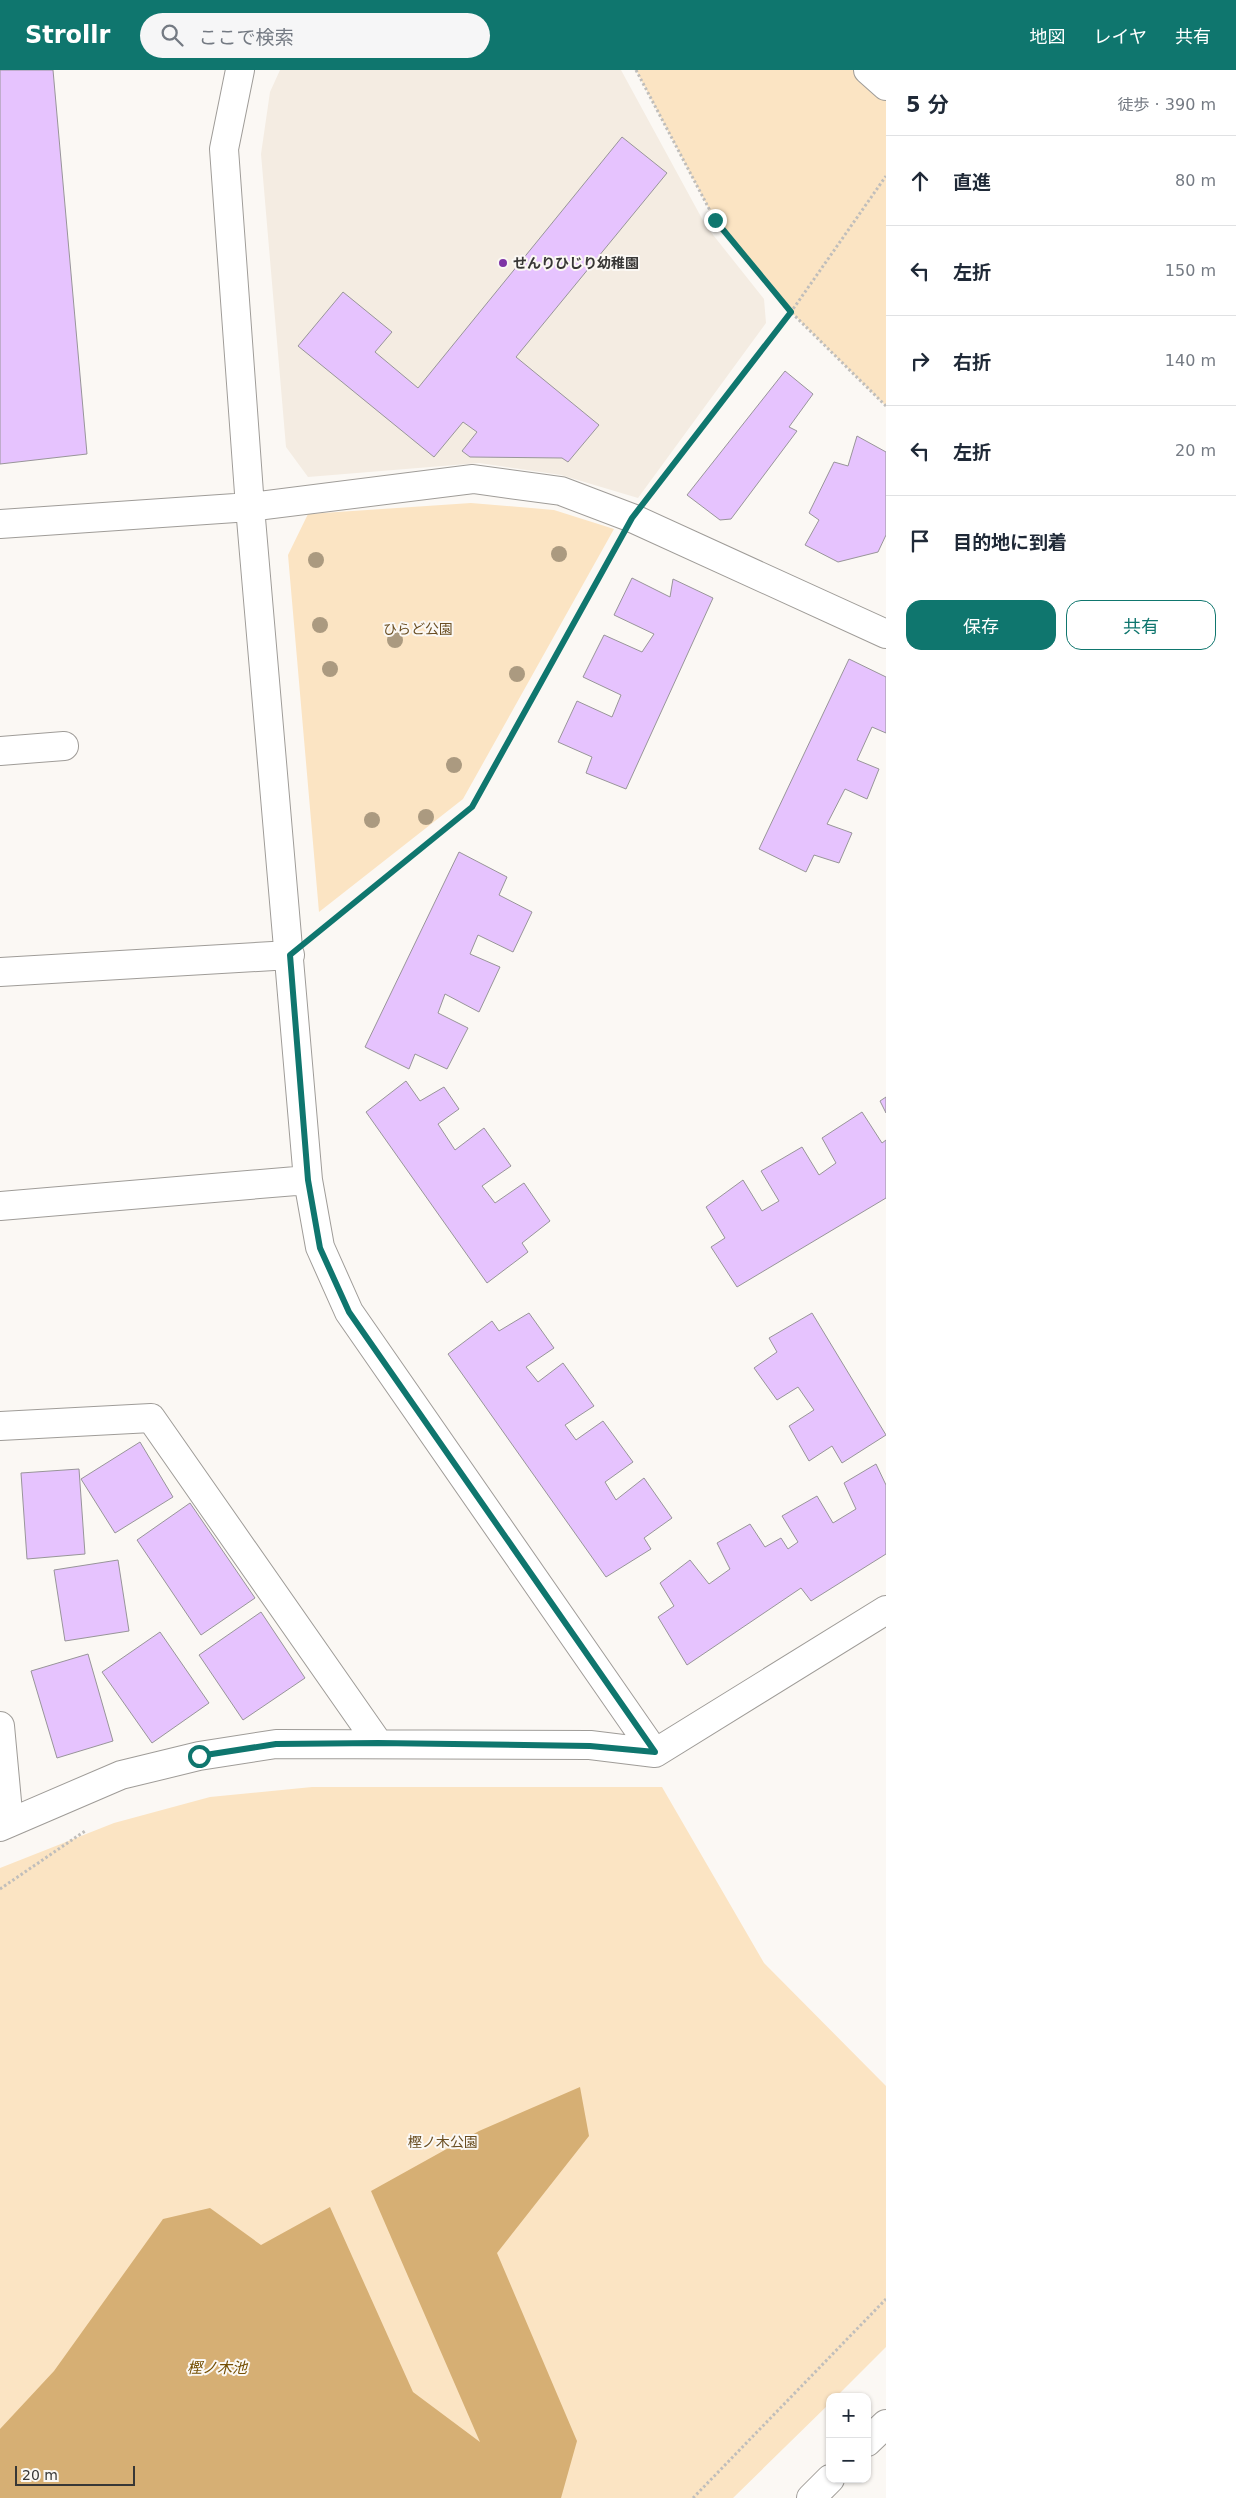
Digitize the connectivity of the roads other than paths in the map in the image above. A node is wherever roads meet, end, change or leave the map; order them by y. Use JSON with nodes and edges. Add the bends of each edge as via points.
{"nodes":[{"id":1,"x":240,"y":70,"type":"edge"},
{"id":2,"x":868,"y":70,"type":"edge"},
{"id":3,"x":886,"y":86,"type":"edge"},
{"id":4,"x":250,"y":506,"type":"junction"},
{"id":5,"x":0,"y":524,"type":"edge"},
{"id":6,"x":886,"y":634,"type":"edge"},
{"id":7,"x":64,"y":746,"type":"dead end"},
{"id":8,"x":0,"y":752,"type":"edge"},
{"id":9,"x":290,"y":955,"type":"junction"},
{"id":10,"x":0,"y":972,"type":"edge"},
{"id":11,"x":308,"y":1180,"type":"junction"},
{"id":12,"x":0,"y":1206,"type":"edge"},
{"id":13,"x":0,"y":1426,"type":"edge"},
{"id":14,"x":886,"y":1610,"type":"edge"},
{"id":15,"x":0,"y":1726,"type":"edge"},
{"id":16,"x":378,"y":1743,"type":"junction"},
{"id":17,"x":655,"y":1752,"type":"junction"},
{"id":18,"x":4,"y":1825,"type":"edge"},
{"id":19,"x":886,"y":2424,"type":"edge"},
{"id":20,"x":871,"y":2438,"type":"edge"},
{"id":21,"x":826,"y":2483,"type":"edge"},
{"id":22,"x":811,"y":2498,"type":"edge"}],
"edges":[{"from":1,"to":4,"type":"street","via":[[224,149]]},
{"from":2,"to":3,"type":"street"},
{"from":4,"to":5,"type":"street"},
{"from":4,"to":6,"type":"street","via":[[473,479],[561,491],[632,518]]},
{"from":4,"to":9,"type":"street"},
{"from":7,"to":8,"type":"street"},
{"from":9,"to":10,"type":"street"},
{"from":9,"to":11,"type":"street"},
{"from":11,"to":12,"type":"street"},
{"from":11,"to":17,"type":"street","via":[[320,1248],[349,1312]]},
{"from":13,"to":16,"type":"street","via":[[151,1418]]},
{"from":14,"to":17,"type":"street"},
{"from":15,"to":18,"type":"street"},
{"from":16,"to":17,"type":"street","via":[[590,1746]]},
{"from":16,"to":18,"type":"street","via":[[276,1744],[199,1756],[121,1775]]},
{"from":19,"to":20,"type":"street"},
{"from":21,"to":22,"type":"street"}]}
